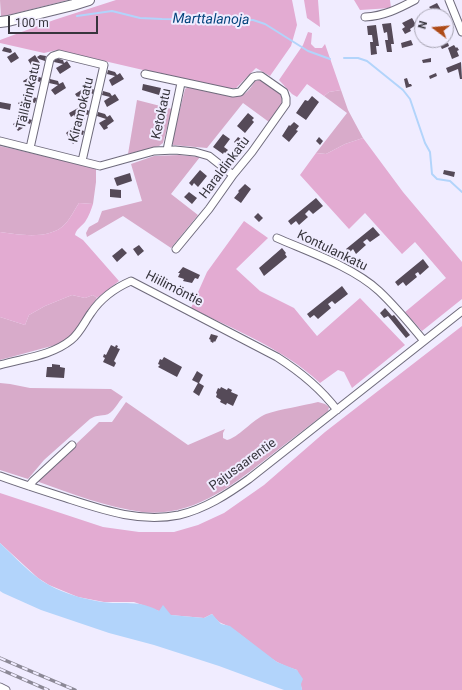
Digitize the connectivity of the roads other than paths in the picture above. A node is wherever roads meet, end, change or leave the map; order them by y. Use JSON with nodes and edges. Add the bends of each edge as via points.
{"nodes":[{"id":1,"x":88,"y":0,"type":"edge"},
{"id":2,"x":415,"y":0,"type":"edge"},
{"id":3,"x":449,"y":0,"type":"edge"},
{"id":4,"x":365,"y":17,"type":"dead end"},
{"id":5,"x":0,"y":22,"type":"edge"},
{"id":6,"x":462,"y":32,"type":"edge"},
{"id":7,"x":104,"y":64,"type":"joint"},
{"id":8,"x":145,"y":74,"type":"dead end"},
{"id":9,"x":181,"y":83,"type":"junction"},
{"id":10,"x":286,"y":98,"type":"joint"},
{"id":11,"x":0,"y":141,"type":"edge"},
{"id":12,"x":30,"y":148,"type":"junction"},
{"id":13,"x":167,"y":150,"type":"junction"},
{"id":14,"x":82,"y":161,"type":"junction"},
{"id":15,"x":233,"y":175,"type":"junction"},
{"id":16,"x":277,"y":238,"type":"dead end"},
{"id":17,"x":176,"y":249,"type":"dead end"},
{"id":18,"x":462,"y":311,"type":"edge"},
{"id":19,"x":424,"y":341,"type":"junction"},
{"id":20,"x":0,"y":365,"type":"edge"},
{"id":21,"x":337,"y":410,"type":"junction"},
{"id":22,"x":72,"y":445,"type":"dead end"},
{"id":23,"x":0,"y":476,"type":"edge"},
{"id":24,"x":29,"y":486,"type":"junction"},
{"id":25,"x":0,"y":687,"type":"edge"},
{"id":26,"x":6,"y":690,"type":"edge"}],
"edges":[{"from":1,"to":5,"type":"street"},
{"from":2,"to":4,"type":"street","via":[[391,12]]},
{"from":3,"to":6,"type":"street"},
{"from":7,"to":12,"type":"street","name":"Tällärinkatu","via":[[59,54],[53,56]]},
{"from":7,"to":14,"type":"street","name":"Kiramokatu"},
{"from":8,"to":9,"type":"street","name":"Ketokatu"},
{"from":9,"to":10,"type":"street","name":"Ketokatu","via":[[237,93],[253,77],[259,75],[284,92]]},
{"from":9,"to":13,"type":"street","name":"Ketokatu"},
{"from":10,"to":15,"type":"street","name":"Haraldinkatu","via":[[284,108]]},
{"from":11,"to":12,"type":"street"},
{"from":12,"to":14,"type":"street"},
{"from":13,"to":14,"type":"street","via":[[154,151],[100,166]]},
{"from":13,"to":15,"type":"street","via":[[207,155]]},
{"from":15,"to":17,"type":"street","name":"Haraldinkatu"},
{"from":16,"to":19,"type":"street","name":"Kontulankatu","via":[[360,277],[379,291]]},
{"from":18,"to":19,"type":"street","name":"Pajusaarentie"},
{"from":19,"to":21,"type":"street","name":"Pajusaarentie"},
{"from":20,"to":21,"type":"street","name":"Hiilimöntie","via":[[46,354],[62,346],[75,336],[106,297],[131,281],[278,357],[294,368]]},
{"from":21,"to":24,"type":"street","name":"Pajusaarentie","via":[[226,495],[180,515],[162,518],[121,515]]},
{"from":22,"to":24,"type":"street"},
{"from":23,"to":24,"type":"street","name":"Pajusaarentie"},
{"from":25,"to":26,"type":"street"}]}
